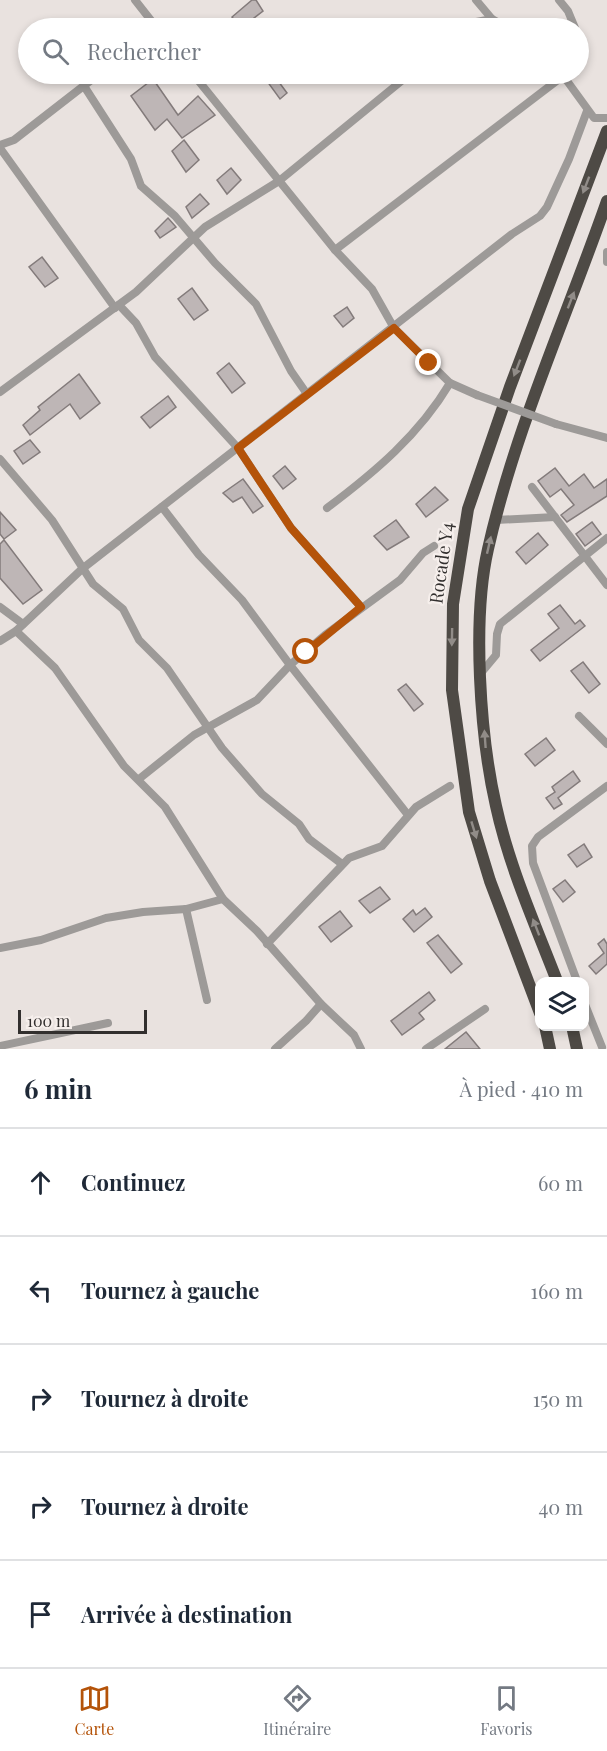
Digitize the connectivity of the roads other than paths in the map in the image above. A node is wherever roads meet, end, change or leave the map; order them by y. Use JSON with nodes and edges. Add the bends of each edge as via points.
{"nodes":[{"id":1,"x":135,"y":0,"type":"edge"},
{"id":2,"x":476,"y":0,"type":"edge"},
{"id":3,"x":559,"y":0,"type":"edge"},
{"id":4,"x":149,"y":18,"type":"edge"},
{"id":5,"x":491,"y":18,"type":"edge"},
{"id":6,"x":571,"y":18,"type":"edge"},
{"id":7,"x":86,"y":84,"type":"edge"},
{"id":8,"x":201,"y":84,"type":"edge"},
{"id":9,"x":398,"y":84,"type":"edge"},
{"id":10,"x":551,"y":84,"type":"edge"},
{"id":11,"x":569,"y":84,"type":"edge"},
{"id":12,"x":84,"y":86,"type":"junction"},
{"id":13,"x":587,"y":111,"type":"junction"},
{"id":14,"x":607,"y":118,"type":"edge"},
{"id":15,"x":607,"y":130,"type":"edge"},
{"id":16,"x":0,"y":147,"type":"edge"},
{"id":17,"x":279,"y":181,"type":"junction"},
{"id":18,"x":607,"y":201,"type":"edge"},
{"id":19,"x":193,"y":237,"type":"junction"},
{"id":20,"x":335,"y":250,"type":"junction"},
{"id":21,"x":607,"y":252,"type":"edge"},
{"id":22,"x":607,"y":262,"type":"edge"},
{"id":23,"x":117,"y":307,"type":"junction"},
{"id":24,"x":394,"y":328,"type":"junction"},
{"id":25,"x":450,"y":383,"type":"junction"},
{"id":26,"x":0,"y":392,"type":"edge"},
{"id":27,"x":307,"y":394,"type":"junction"},
{"id":28,"x":607,"y":438,"type":"edge"},
{"id":29,"x":238,"y":448,"type":"junction"},
{"id":30,"x":0,"y":459,"type":"edge"},
{"id":31,"x":532,"y":488,"type":"dead end"},
{"id":32,"x":162,"y":507,"type":"junction"},
{"id":33,"x":327,"y":508,"type":"dead end"},
{"id":34,"x":555,"y":517,"type":"junction"},
{"id":35,"x":496,"y":520,"type":"junction"},
{"id":36,"x":607,"y":538,"type":"edge"},
{"id":37,"x":434,"y":546,"type":"dead end"},
{"id":38,"x":584,"y":556,"type":"junction"},
{"id":39,"x":82,"y":569,"type":"junction"},
{"id":40,"x":607,"y":585,"type":"edge"},
{"id":41,"x":0,"y":607,"type":"edge"},
{"id":42,"x":361,"y":607,"type":"junction"},
{"id":43,"x":23,"y":624,"type":"junction"},
{"id":44,"x":16,"y":631,"type":"junction"},
{"id":45,"x":0,"y":641,"type":"edge"},
{"id":46,"x":290,"y":665,"type":"junction"},
{"id":47,"x":481,"y":673,"type":"junction"},
{"id":48,"x":579,"y":716,"type":"dead end"},
{"id":49,"x":208,"y":726,"type":"junction"},
{"id":50,"x":607,"y":744,"type":"edge"},
{"id":51,"x":139,"y":779,"type":"junction"},
{"id":52,"x":450,"y":786,"type":"dead end"},
{"id":53,"x":607,"y":786,"type":"edge"},
{"id":54,"x":408,"y":815,"type":"junction"},
{"id":55,"x":342,"y":864,"type":"junction"},
{"id":56,"x":223,"y":899,"type":"junction"},
{"id":57,"x":186,"y":909,"type":"junction"},
{"id":58,"x":267,"y":944,"type":"junction"},
{"id":59,"x":0,"y":948,"type":"edge"},
{"id":60,"x":555,"y":977,"type":"edge"},
{"id":61,"x":576,"y":977,"type":"edge"},
{"id":62,"x":207,"y":1000,"type":"dead end"},
{"id":63,"x":535,"y":1000,"type":"edge"},
{"id":64,"x":321,"y":1004,"type":"junction"},
{"id":65,"x":485,"y":1009,"type":"dead end"},
{"id":66,"x":589,"y":1013,"type":"edge"},
{"id":67,"x":108,"y":1023,"type":"dead end"},
{"id":68,"x":546,"y":1031,"type":"edge"},
{"id":69,"x":573,"y":1031,"type":"edge"},
{"id":70,"x":607,"y":1035,"type":"edge"},
{"id":71,"x":0,"y":1046,"type":"edge"},
{"id":72,"x":602,"y":1048,"type":"edge"},
{"id":73,"x":275,"y":1049,"type":"edge"},
{"id":74,"x":361,"y":1049,"type":"edge"},
{"id":75,"x":426,"y":1049,"type":"edge"},
{"id":76,"x":550,"y":1049,"type":"edge"},
{"id":77,"x":577,"y":1049,"type":"edge"}],
"edges":[{"from":1,"to":4,"type":"street"},
{"from":2,"to":5,"type":"street"},
{"from":3,"to":6,"type":"street"},
{"from":7,"to":12,"type":"street"},
{"from":8,"to":17,"type":"street"},
{"from":9,"to":17,"type":"street"},
{"from":10,"to":20,"type":"street"},
{"from":11,"to":13,"type":"street"},
{"from":12,"to":16,"type":"street"},
{"from":12,"to":19,"type":"street","via":[[131,159],[141,186]]},
{"from":13,"to":14,"type":"street","via":[[594,118]]},
{"from":13,"to":24,"type":"street","via":[[569,159],[540,216]]},
{"from":15,"to":63,"type":"highway","name":"Rocade Y4","one_way":true,"via":[[468,509],[453,604],[452,690],[469,812],[490,881]]},
{"from":16,"to":23,"type":"street"},
{"from":17,"to":19,"type":"street"},
{"from":17,"to":20,"type":"street"},
{"from":35,"to":18,"type":"highway","one_way":true,"via":[[536,389]]},
{"from":19,"to":23,"type":"street"},
{"from":19,"to":27,"type":"street","via":[[256,304]]},
{"from":20,"to":24,"type":"street","via":[[372,289]]},
{"from":21,"to":22,"type":"street"},
{"from":23,"to":26,"type":"street"},
{"from":23,"to":29,"type":"street","via":[[136,323],[155,357]]},
{"from":24,"to":25,"type":"street"},
{"from":24,"to":27,"type":"street"},
{"from":25,"to":28,"type":"street","bridge":true,"via":[[556,424]]},
{"from":25,"to":33,"type":"street","via":[[439,402],[377,471]]},
{"from":27,"to":29,"type":"street"},
{"from":29,"to":32,"type":"street"},
{"from":29,"to":42,"type":"street","via":[[291,528]]},
{"from":30,"to":39,"type":"street","via":[[52,520]]},
{"from":31,"to":34,"type":"street"},
{"from":32,"to":39,"type":"street"},
{"from":32,"to":46,"type":"street","via":[[199,555],[242,600]]},
{"from":34,"to":35,"type":"street"},
{"from":34,"to":38,"type":"street"},
{"from":47,"to":35,"type":"highway","one_way":true,"via":[[482,606]]},
{"from":36,"to":38,"type":"street"},
{"from":37,"to":42,"type":"street","via":[[400,580]]},
{"from":38,"to":40,"type":"street"},
{"from":38,"to":47,"type":"street","via":[[500,624],[496,655]]},
{"from":39,"to":43,"type":"street"},
{"from":39,"to":49,"type":"street","via":[[93,584],[123,609],[145,648],[167,668]]},
{"from":41,"to":43,"type":"street"},
{"from":42,"to":46,"type":"street"},
{"from":43,"to":44,"type":"street"},
{"from":44,"to":45,"type":"street"},
{"from":44,"to":51,"type":"street","via":[[55,668],[124,766]]},
{"from":46,"to":49,"type":"street","via":[[257,700]]},
{"from":46,"to":54,"type":"street"},
{"from":60,"to":47,"type":"highway","one_way":true,"via":[[513,867],[496,807],[485,747]]},
{"from":48,"to":50,"type":"street"},
{"from":49,"to":51,"type":"street"},
{"from":49,"to":55,"type":"street","via":[[262,794],[299,824],[321,850]]},
{"from":51,"to":56,"type":"street","via":[[165,807]]},
{"from":52,"to":54,"type":"street"},
{"from":53,"to":61,"type":"street","via":[[538,837],[532,846],[533,863]]},
{"from":54,"to":55,"type":"street","via":[[382,846],[355,854]]},
{"from":55,"to":58,"type":"street"},
{"from":56,"to":57,"type":"street"},
{"from":56,"to":58,"type":"street"},
{"from":57,"to":59,"type":"street","via":[[106,918],[41,940]]},
{"from":57,"to":62,"type":"street"},
{"from":58,"to":64,"type":"street"},
{"from":64,"to":73,"type":"street"},
{"from":64,"to":74,"type":"street","via":[[354,1035]]},
{"from":65,"to":75,"type":"street"},
{"from":66,"to":72,"type":"street"},
{"from":67,"to":71,"type":"street"},
{"from":68,"to":76,"type":"highway"},
{"from":69,"to":77,"type":"highway"},
{"from":70,"to":72,"type":"street"}]}
